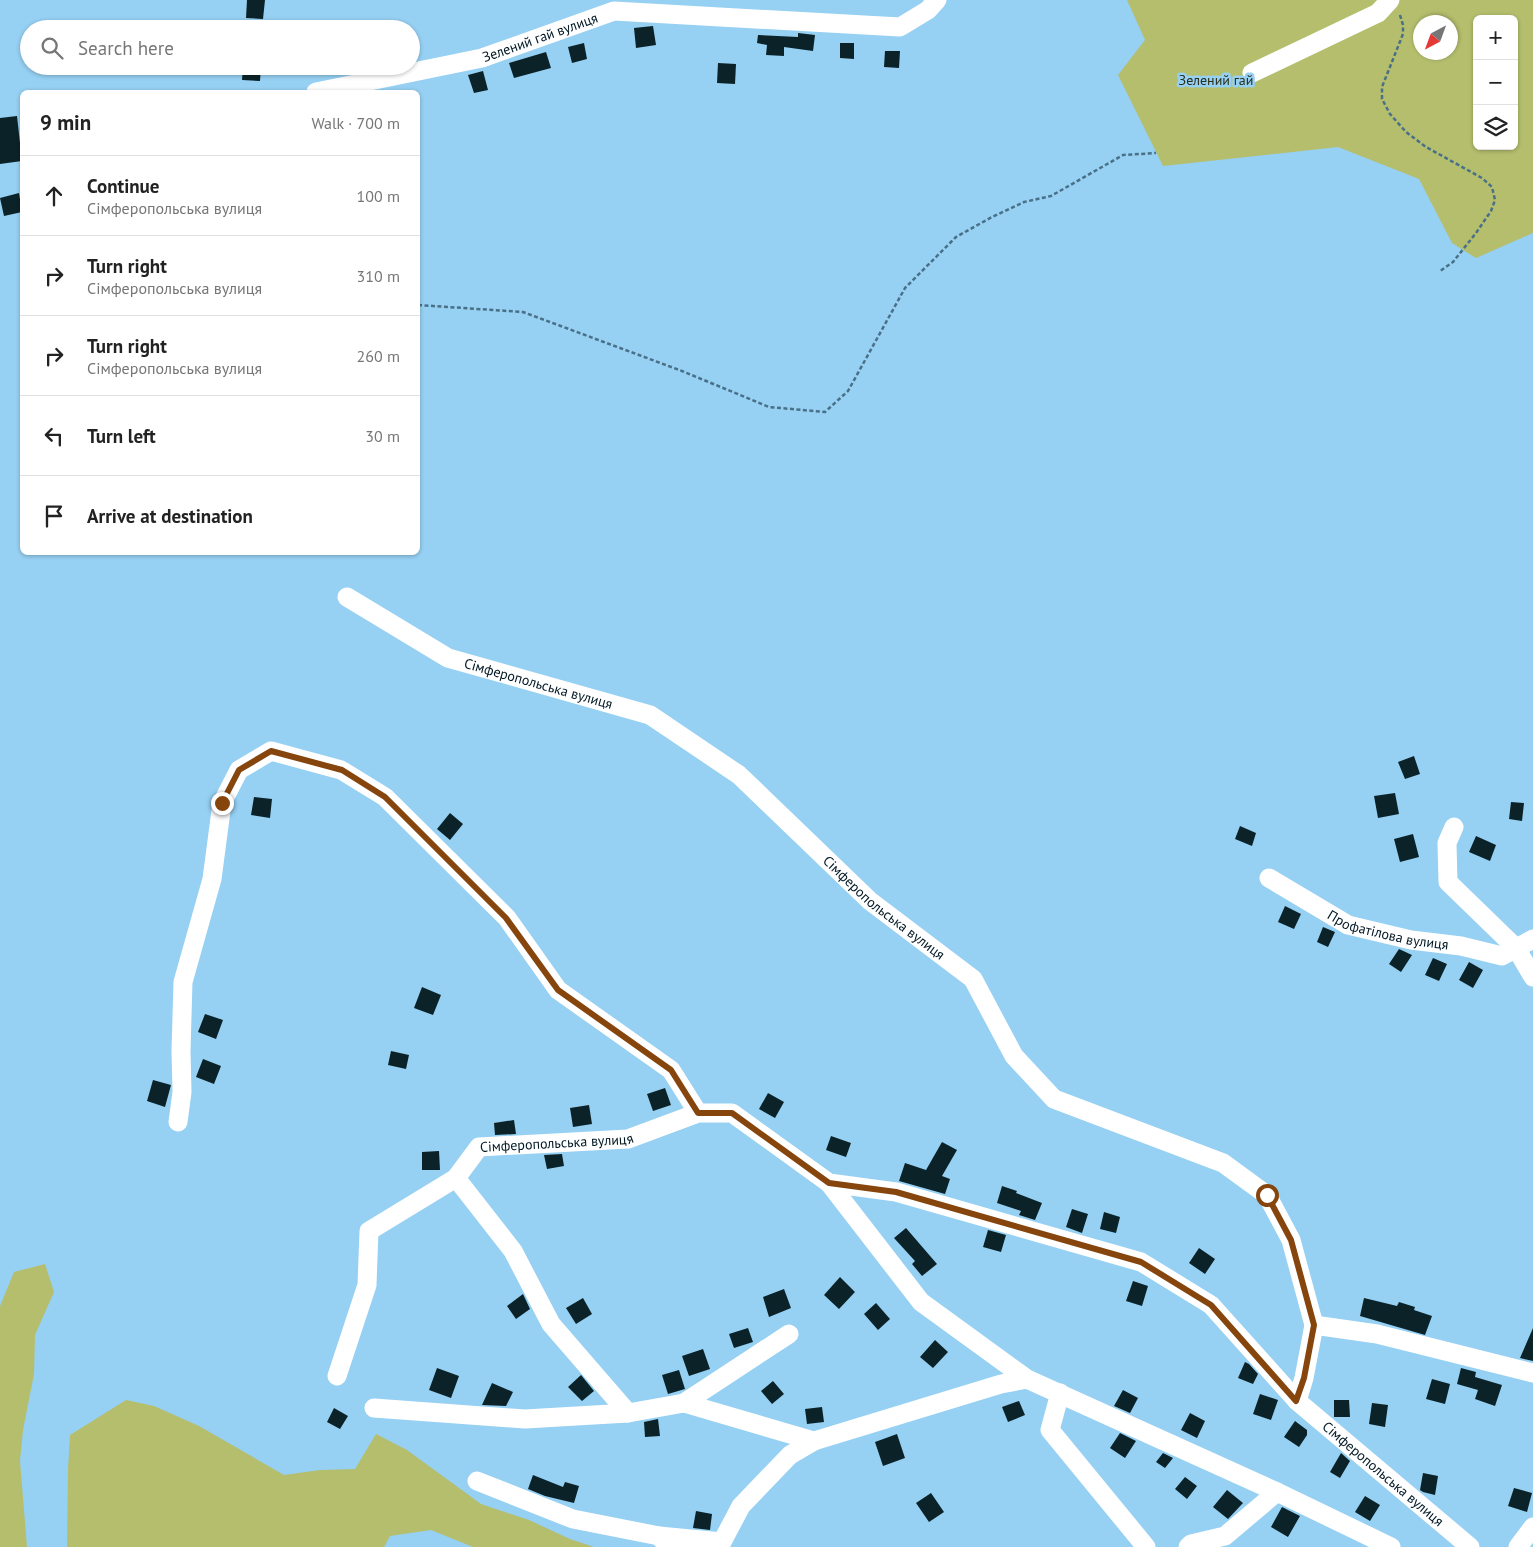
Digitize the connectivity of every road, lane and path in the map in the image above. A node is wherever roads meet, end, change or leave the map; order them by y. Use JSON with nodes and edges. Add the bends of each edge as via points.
{"nodes":[{"id":1,"x":937,"y":0,"type":"edge"},
{"id":2,"x":1389,"y":1,"type":"edge"},
{"id":3,"x":420,"y":71,"type":"edge"},
{"id":4,"x":1252,"y":73,"type":"dead end"},
{"id":5,"x":399,"y":75,"type":"edge"},
{"id":6,"x":326,"y":90,"type":"edge"},
{"id":7,"x":1156,"y":153,"type":"dead end"},
{"id":8,"x":1440,"y":271,"type":"dead end"},
{"id":9,"x":420,"y":305,"type":"edge"},
{"id":10,"x":346,"y":597,"type":"dead end"},
{"id":11,"x":1454,"y":827,"type":"dead end"},
{"id":12,"x":1268,"y":878,"type":"dead end"},
{"id":13,"x":1533,"y":939,"type":"edge"},
{"id":14,"x":1516,"y":948,"type":"junction"},
{"id":15,"x":1533,"y":977,"type":"edge"},
{"id":16,"x":698,"y":1113,"type":"junction"},
{"id":17,"x":178,"y":1122,"type":"dead end"},
{"id":18,"x":456,"y":1178,"type":"junction"},
{"id":19,"x":829,"y":1183,"type":"junction"},
{"id":20,"x":1314,"y":1325,"type":"junction"},
{"id":21,"x":789,"y":1334,"type":"dead end"},
{"id":22,"x":1533,"y":1373,"type":"edge"},
{"id":23,"x":337,"y":1376,"type":"dead end"},
{"id":24,"x":1027,"y":1379,"type":"junction"},
{"id":25,"x":1060,"y":1393,"type":"junction"},
{"id":26,"x":1296,"y":1401,"type":"junction"},
{"id":27,"x":684,"y":1403,"type":"junction"},
{"id":28,"x":374,"y":1408,"type":"dead end"},
{"id":29,"x":628,"y":1413,"type":"junction"},
{"id":30,"x":814,"y":1441,"type":"junction"},
{"id":31,"x":477,"y":1481,"type":"dead end"},
{"id":32,"x":1277,"y":1492,"type":"junction"},
{"id":33,"x":1533,"y":1527,"type":"edge"},
{"id":34,"x":664,"y":1542,"type":"edge"},
{"id":35,"x":1146,"y":1547,"type":"edge"},
{"id":36,"x":1188,"y":1547,"type":"edge"},
{"id":37,"x":1390,"y":1547,"type":"edge"},
{"id":38,"x":1470,"y":1547,"type":"edge"},
{"id":39,"x":1518,"y":1547,"type":"edge"}],
"edges":[{"from":1,"to":3,"type":"street","name":"Зелений гай вулиця","via":[[928,10],[900,27],[614,11],[482,58]]},
{"from":2,"to":4,"type":"street","via":[[1378,13]]},
{"from":2,"to":8,"type":"path","via":[[1401,16],[1403,25],[1398,48],[1382,87],[1382,98],[1390,114],[1426,147],[1482,178],[1492,187],[1495,200],[1476,234],[1453,262]]},
{"from":5,"to":6,"type":"street","name":"Зелений гай вулиця"},
{"from":7,"to":9,"type":"path","via":[[1123,155],[1052,196],[1024,202],[956,237],[905,288],[848,391],[825,412],[769,407],[523,312]]},
{"from":10,"to":20,"type":"street","name":"Сімферопольська вулиця","via":[[448,658],[650,715],[739,775],[870,901],[973,979],[1014,1056],[1054,1099],[1223,1163],[1267,1195],[1291,1240]]},
{"from":11,"to":14,"type":"street","via":[[1447,843],[1448,882]]},
{"from":12,"to":14,"type":"street","name":"Профатілова вулиця","via":[[1348,925],[1502,956]]},
{"from":13,"to":14,"type":"street","name":"Профатілова вулиця"},
{"from":14,"to":15,"type":"street"},
{"from":16,"to":17,"type":"street","via":[[671,1070],[558,990],[506,918],[385,797],[342,770],[271,751],[239,770],[222,803],[212,879],[183,982],[182,1092]]},
{"from":16,"to":18,"type":"street","name":"Сімферопольська вулиця","via":[[628,1139],[478,1147]]},
{"from":16,"to":19,"type":"street","name":"Сімферопольська вулиця","via":[[732,1113]]},
{"from":18,"to":23,"type":"street","via":[[369,1231],[367,1285]]},
{"from":18,"to":29,"type":"street","via":[[514,1251],[551,1324]]},
{"from":19,"to":24,"type":"street","via":[[921,1302]]},
{"from":19,"to":26,"type":"street","name":"Сімферопольська вулиця","via":[[896,1192],[1141,1262],[1211,1305]]},
{"from":20,"to":22,"type":"street","via":[[1377,1334]]},
{"from":20,"to":26,"type":"street","name":"Сімферопольська вулиця"},
{"from":21,"to":27,"type":"street"},
{"from":24,"to":25,"type":"street"},
{"from":24,"to":30,"type":"street"},
{"from":25,"to":32,"type":"street"},
{"from":25,"to":35,"type":"street","via":[[1050,1430]]},
{"from":26,"to":38,"type":"street","name":"Сімферопольська вулиця"},
{"from":27,"to":29,"type":"street"},
{"from":27,"to":30,"type":"street"},
{"from":28,"to":29,"type":"street","via":[[526,1419]]},
{"from":30,"to":34,"type":"street","via":[[790,1455],[742,1506],[722,1542]]},
{"from":31,"to":34,"type":"street","via":[[573,1519]]},
{"from":32,"to":36,"type":"street","via":[[1225,1536]]},
{"from":32,"to":37,"type":"street"},
{"from":33,"to":39,"type":"street"}]}
